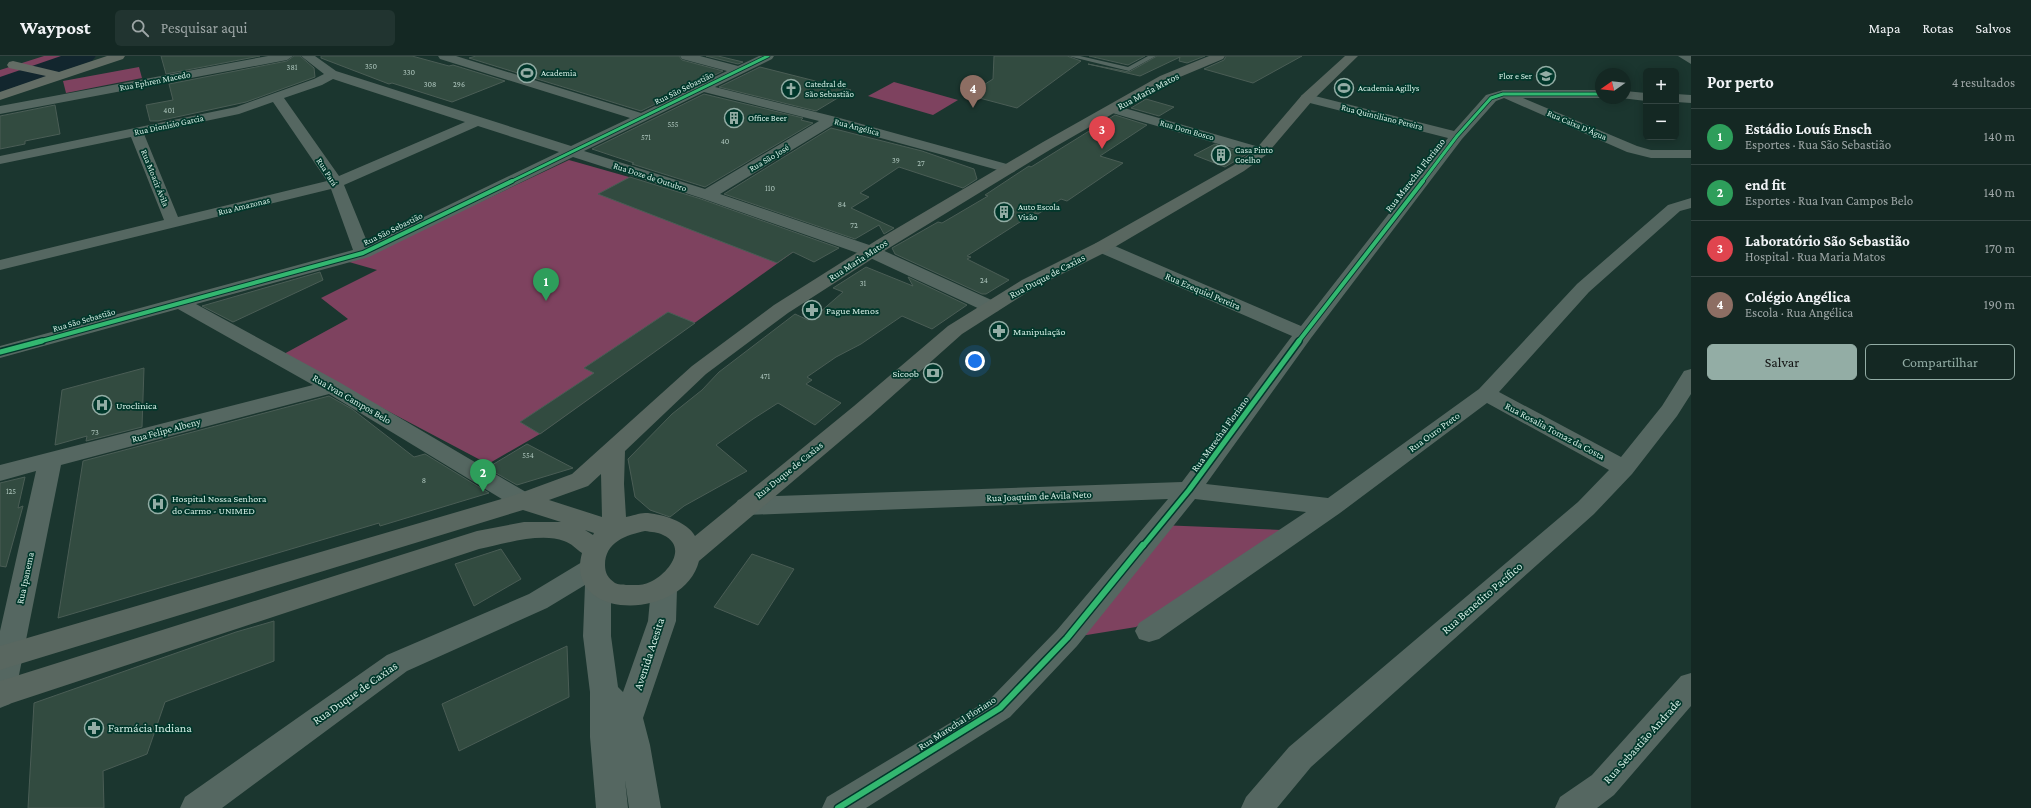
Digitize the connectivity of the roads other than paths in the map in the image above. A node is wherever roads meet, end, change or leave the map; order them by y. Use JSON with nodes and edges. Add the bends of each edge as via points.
{"nodes":[{"id":1,"x":119,"y":56,"type":"edge"},
{"id":2,"x":287,"y":56,"type":"edge"},
{"id":3,"x":307,"y":56,"type":"edge"},
{"id":4,"x":444,"y":56,"type":"edge"},
{"id":5,"x":686,"y":56,"type":"edge"},
{"id":6,"x":768,"y":56,"type":"edge"},
{"id":7,"x":1071,"y":56,"type":"edge"},
{"id":8,"x":1153,"y":56,"type":"edge"},
{"id":9,"x":1219,"y":56,"type":"edge"},
{"id":10,"x":1352,"y":56,"type":"edge"},
{"id":11,"x":1684,"y":56,"type":"edge"},
{"id":12,"x":37,"y":58,"type":"dead end"},
{"id":13,"x":1691,"y":60,"type":"edge"},
{"id":14,"x":13,"y":65,"type":"junction"},
{"id":15,"x":0,"y":70,"type":"edge"},
{"id":16,"x":738,"y":70,"type":"junction"},
{"id":17,"x":332,"y":74,"type":"junction"},
{"id":18,"x":54,"y":75,"type":"junction"},
{"id":19,"x":704,"y":88,"type":"junction"},
{"id":20,"x":1503,"y":94,"type":"junction"},
{"id":21,"x":1595,"y":94,"type":"edge"},
{"id":22,"x":0,"y":96,"type":"edge"},
{"id":23,"x":1631,"y":96,"type":"edge"},
{"id":24,"x":1643,"y":97,"type":"edge"},
{"id":25,"x":277,"y":98,"type":"junction"},
{"id":26,"x":1307,"y":98,"type":"junction"},
{"id":27,"x":1679,"y":98,"type":"edge"},
{"id":28,"x":1691,"y":99,"type":"edge"},
{"id":29,"x":0,"y":105,"type":"edge"},
{"id":30,"x":22,"y":105,"type":"junction"},
{"id":31,"x":1114,"y":109,"type":"junction"},
{"id":32,"x":0,"y":110,"type":"edge"},
{"id":33,"x":641,"y":117,"type":"junction"},
{"id":34,"x":831,"y":120,"type":"junction"},
{"id":35,"x":478,"y":121,"type":"junction"},
{"id":36,"x":136,"y":132,"type":"junction"},
{"id":37,"x":1457,"y":136,"type":"junction"},
{"id":38,"x":570,"y":151,"type":"junction"},
{"id":39,"x":1260,"y":152,"type":"junction"},
{"id":40,"x":1691,"y":154,"type":"edge"},
{"id":41,"x":0,"y":160,"type":"edge"},
{"id":42,"x":1009,"y":168,"type":"junction"},
{"id":43,"x":336,"y":183,"type":"junction"},
{"id":44,"x":707,"y":195,"type":"junction"},
{"id":45,"x":1691,"y":203,"type":"edge"},
{"id":46,"x":173,"y":223,"type":"junction"},
{"id":47,"x":1102,"y":247,"type":"junction"},
{"id":48,"x":872,"y":252,"type":"junction"},
{"id":49,"x":363,"y":253,"type":"junction"},
{"id":50,"x":0,"y":265,"type":"edge"},
{"id":51,"x":178,"y":302,"type":"junction"},
{"id":52,"x":991,"y":307,"type":"junction"},
{"id":53,"x":1304,"y":334,"type":"junction"},
{"id":54,"x":0,"y":352,"type":"edge"},
{"id":55,"x":1691,"y":375,"type":"edge"},
{"id":56,"x":332,"y":387,"type":"junction"},
{"id":57,"x":1486,"y":394,"type":"junction"},
{"id":58,"x":614,"y":448,"type":"junction"},
{"id":59,"x":50,"y":461,"type":"junction"},
{"id":60,"x":1624,"y":468,"type":"junction"},
{"id":61,"x":0,"y":473,"type":"edge"},
{"id":62,"x":1189,"y":490,"type":"junction"},
{"id":63,"x":523,"y":500,"type":"junction"},
{"id":64,"x":746,"y":506,"type":"junction"},
{"id":65,"x":1332,"y":507,"type":"junction"},
{"id":66,"x":615,"y":530,"type":"junction"},
{"id":67,"x":688,"y":556,"type":"junction"},
{"id":68,"x":595,"y":567,"type":"junction"},
{"id":69,"x":664,"y":589,"type":"junction"},
{"id":70,"x":1149,"y":630,"type":"dead end"},
{"id":71,"x":4,"y":657,"type":"edge"},
{"id":72,"x":1691,"y":685,"type":"edge"},
{"id":73,"x":604,"y":692,"type":"junction"},
{"id":74,"x":0,"y":694,"type":"edge"},
{"id":75,"x":628,"y":718,"type":"junction"},
{"id":76,"x":196,"y":808,"type":"edge"},
{"id":77,"x":612,"y":808,"type":"edge"},
{"id":78,"x":645,"y":808,"type":"edge"},
{"id":79,"x":838,"y":808,"type":"edge"},
{"id":80,"x":1257,"y":808,"type":"edge"},
{"id":81,"x":1571,"y":808,"type":"edge"}],
"edges":[{"from":1,"to":18,"type":"main road"},
{"from":2,"to":30,"type":"street","name":"Rua Ephren Macedo"},
{"from":3,"to":17,"type":"street","name":"Rua Doze de Outubro"},
{"from":4,"to":33,"type":"street"},
{"from":5,"to":16,"type":"street"},
{"from":6,"to":16,"type":"street","name":"Rua São Sebastião"},
{"from":7,"to":8,"type":"lane","via":[[1129,69]]},
{"from":9,"to":31,"type":"main road","name":"Rua Maria Matos","via":[[1164,79]]},
{"from":10,"to":26,"type":"main road","name":"Rua Duque de Caxias"},
{"from":11,"to":13,"type":"street"},
{"from":12,"to":14,"type":"main road"},
{"from":14,"to":15,"type":"main road"},
{"from":14,"to":18,"type":"main road"},
{"from":16,"to":19,"type":"street","name":"Rua São Sebastião"},
{"from":17,"to":25,"type":"street","name":"Rua Dionisio Garcia"},
{"from":17,"to":35,"type":"street","name":"Rua Doze de Outubro"},
{"from":18,"to":22,"type":"main road"},
{"from":19,"to":33,"type":"street","name":"Rua São Sebastião"},
{"from":19,"to":34,"type":"street","name":"Rua Angélica"},
{"from":20,"to":21,"type":"street","name":"Rua Marechal Floriano"},
{"from":20,"to":37,"type":"street","name":"Rua Marechal Floriano","via":[[1491,98]]},
{"from":20,"to":40,"type":"street","name":"Rua Caixa D'Água","via":[[1632,149],[1651,154]]},
{"from":23,"to":24,"type":"street"},
{"from":25,"to":36,"type":"street","name":"Rua Dionisio Garcia","via":[[239,110]]},
{"from":25,"to":43,"type":"street","name":"Rua Pará"},
{"from":26,"to":37,"type":"street","name":"Rua Quintiliano Pereira"},
{"from":26,"to":39,"type":"main road","name":"Rua Duque de Caxias"},
{"from":27,"to":28,"type":"street"},
{"from":29,"to":30,"type":"street","name":"Rua Ephren Macedo"},
{"from":30,"to":32,"type":"street","name":"Rua Ephren Macedo"},
{"from":31,"to":39,"type":"street","name":"Rua Dom Bosco"},
{"from":31,"to":42,"type":"main road","name":"Rua Maria Matos"},
{"from":33,"to":38,"type":"street","name":"Rua São Sebastião"},
{"from":34,"to":42,"type":"street","name":"Rua Angélica"},
{"from":34,"to":44,"type":"street","name":"Rua São José"},
{"from":35,"to":38,"type":"street","name":"Rua Doze de Outubro"},
{"from":35,"to":43,"type":"street","name":"Rua Amazonas"},
{"from":36,"to":41,"type":"street","name":"Rua Dionisio Garcia"},
{"from":36,"to":46,"type":"street","name":"Rua Moacir Ávila"},
{"from":37,"to":53,"type":"street","name":"Rua Marechal Floriano"},
{"from":38,"to":44,"type":"street","name":"Rua Doze de Outubro"},
{"from":38,"to":49,"type":"street","name":"Rua São Sebastião"},
{"from":39,"to":47,"type":"main road","name":"Rua Duque de Caxias","via":[[1239,168]]},
{"from":42,"to":48,"type":"main road","name":"Rua Maria Matos"},
{"from":43,"to":46,"type":"street","name":"Rua Amazonas"},
{"from":43,"to":49,"type":"street","name":"Rua Pará"},
{"from":44,"to":48,"type":"street","name":"Rua Doze de Outubro"},
{"from":45,"to":57,"type":"street","name":"Rua Ouro Preto","via":[[1674,208],[1583,288]]},
{"from":46,"to":50,"type":"street","name":"Rua Amazonas"},
{"from":47,"to":52,"type":"main road","name":"Rua Duque de Caxias","via":[[1028,284]]},
{"from":47,"to":53,"type":"street","name":"Rua Ezequiel Pereira"},
{"from":48,"to":52,"type":"street","name":"Rua Doze de Outubro"},
{"from":48,"to":58,"type":"main road","name":"Rua Maria Matos","via":[[781,309],[699,370]]},
{"from":49,"to":51,"type":"street","name":"Rua São Sebastião"},
{"from":51,"to":54,"type":"street","name":"Rua São Sebastião"},
{"from":51,"to":56,"type":"street","name":"Rua Ivan Campos Belo"},
{"from":52,"to":64,"type":"main road","name":"Rua Duque de Caxias","via":[[955,330],[862,411]]},
{"from":53,"to":62,"type":"street","name":"Rua Marechal Floriano"},
{"from":55,"to":60,"type":"street","name":"Rua Benedito Pacífico","via":[[1680,397]]},
{"from":56,"to":59,"type":"street","name":"Rua Felipe Albeny"},
{"from":56,"to":63,"type":"street","name":"Rua Ivan Campos Belo"},
{"from":57,"to":60,"type":"street","name":"Rua Rosalia Tomaz da Costa"},
{"from":57,"to":65,"type":"street","name":"Rua Ouro Preto"},
{"from":58,"to":63,"type":"main road","name":"Rua Maria Matos","via":[[580,480]]},
{"from":58,"to":66,"type":"main road","via":[[612,484]]},
{"from":59,"to":61,"type":"street","name":"Rua Felipe Albeny"},
{"from":59,"to":71,"type":"street","name":"Rua Ipanema"},
{"from":60,"to":80,"type":"street","name":"Rua Benedito Pacífico","via":[[1586,508],[1300,757]]},
{"from":62,"to":64,"type":"street","name":"Rua Joaquim de Avila Neto"},
{"from":62,"to":65,"type":"street","name":"Rua Joaquim de Avila Neto"},
{"from":62,"to":79,"type":"street","name":"Rua Marechal Floriano","via":[[1067,638],[1000,708]]},
{"from":63,"to":66,"type":"main road"},
{"from":63,"to":71,"type":"main road","name":"Rua Maria Matos"},
{"from":64,"to":67,"type":"main road","name":"Rua Duque de Caxias"},
{"from":65,"to":70,"type":"street","name":"Rua Ouro Preto"},
{"from":66,"to":67,"type":"main road","via":[[645,522],[660,523],[683,535],[688,545]]},
{"from":66,"to":68,"type":"main road","via":[[605,537]]},
{"from":67,"to":69,"type":"main road","via":[[679,577]]},
{"from":68,"to":69,"type":"main road","via":[[614,594],[629,597]]},
{"from":68,"to":73,"type":"street","via":[[597,636]]},
{"from":68,"to":74,"type":"main road","via":[[572,534],[548,530],[514,532],[477,540]]},
{"from":68,"to":76,"type":"street","name":"Rua Duque de Caxias","via":[[538,601],[396,663]]},
{"from":69,"to":75,"type":"street","name":"Avenida Acesita","via":[[662,621]]},
{"from":71,"to":74,"type":"street","name":"Rua Ipanema"},
{"from":72,"to":81,"type":"street","name":"Rua Sebastião Andrade","via":[[1603,785]]},
{"from":73,"to":75,"type":"street"},
{"from":73,"to":77,"type":"street","via":[[605,736]]},
{"from":75,"to":78,"type":"street"}]}
